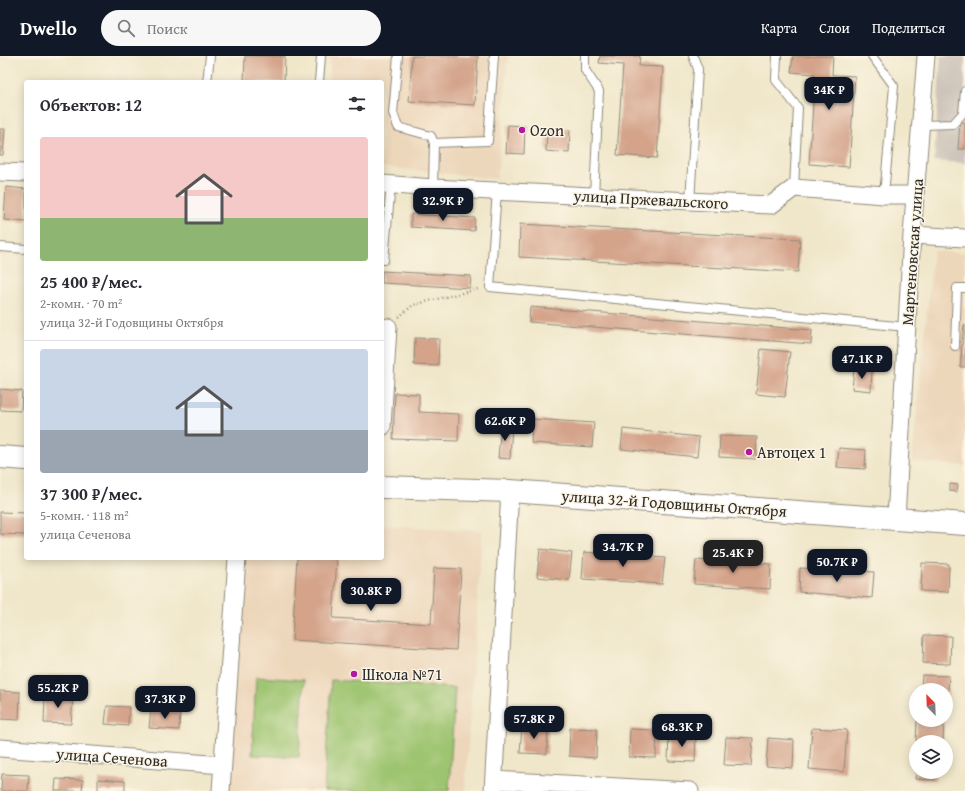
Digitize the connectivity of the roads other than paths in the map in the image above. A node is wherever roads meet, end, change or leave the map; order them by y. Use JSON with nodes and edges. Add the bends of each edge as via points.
{"nodes":[{"id":1,"x":210,"y":56,"type":"edge"},
{"id":2,"x":321,"y":56,"type":"edge"},
{"id":3,"x":398,"y":56,"type":"edge"},
{"id":4,"x":494,"y":56,"type":"edge"},
{"id":5,"x":585,"y":56,"type":"edge"},
{"id":6,"x":693,"y":56,"type":"edge"},
{"id":7,"x":777,"y":56,"type":"edge"},
{"id":8,"x":872,"y":56,"type":"edge"},
{"id":9,"x":926,"y":56,"type":"edge"},
{"id":10,"x":207,"y":80,"type":"edge"},
{"id":11,"x":319,"y":80,"type":"edge"},
{"id":12,"x":965,"y":91,"type":"edge"},
{"id":13,"x":964,"y":114,"type":"edge"},
{"id":14,"x":921,"y":125,"type":"junction"},
{"id":15,"x":434,"y":143,"type":"junction"},
{"id":16,"x":0,"y":172,"type":"edge"},
{"id":17,"x":24,"y":173,"type":"edge"},
{"id":18,"x":386,"y":184,"type":"edge"},
{"id":19,"x":433,"y":188,"type":"junction"},
{"id":20,"x":794,"y":188,"type":"junction"},
{"id":21,"x":497,"y":191,"type":"junction"},
{"id":22,"x":884,"y":195,"type":"junction"},
{"id":23,"x":915,"y":195,"type":"junction"},
{"id":24,"x":594,"y":196,"type":"junction"},
{"id":25,"x":690,"y":202,"type":"junction"},
{"id":26,"x":912,"y":235,"type":"junction"},
{"id":27,"x":965,"y":238,"type":"edge"},
{"id":28,"x":0,"y":247,"type":"edge"},
{"id":29,"x":24,"y":249,"type":"edge"},
{"id":30,"x":384,"y":260,"type":"dead end"},
{"id":31,"x":965,"y":288,"type":"edge"},
{"id":32,"x":388,"y":327,"type":"road end"},
{"id":33,"x":907,"y":327,"type":"junction"},
{"id":34,"x":955,"y":346,"type":"dead end"},
{"id":35,"x":384,"y":372,"type":"edge"},
{"id":36,"x":0,"y":457,"type":"edge"},
{"id":37,"x":24,"y":459,"type":"edge"},
{"id":38,"x":384,"y":487,"type":"edge"},
{"id":39,"x":510,"y":491,"type":"junction"},
{"id":40,"x":896,"y":519,"type":"junction"},
{"id":41,"x":965,"y":524,"type":"edge"},
{"id":42,"x":237,"y":560,"type":"edge"},
{"id":43,"x":0,"y":748,"type":"edge"},
{"id":44,"x":223,"y":765,"type":"junction"},
{"id":45,"x":494,"y":786,"type":"edge"},
{"id":46,"x":221,"y":791,"type":"edge"},
{"id":47,"x":690,"y":791,"type":"edge"}],
"edges":[{"from":1,"to":10,"type":"lane"},
{"from":2,"to":11,"type":"lane"},
{"from":3,"to":15,"type":"lane","via":[[393,113],[398,127],[431,136]]},
{"from":4,"to":15,"type":"lane","via":[[488,141]]},
{"from":5,"to":24,"type":"lane","via":[[585,70],[599,91]]},
{"from":6,"to":25,"type":"lane","via":[[698,68]]},
{"from":7,"to":20,"type":"lane","via":[[776,80],[798,108]]},
{"from":8,"to":22,"type":"lane","via":[[894,86]]},
{"from":9,"to":14,"type":"street","name":"Мартеновская улица"},
{"from":12,"to":13,"type":"lane"},
{"from":13,"to":14,"type":"lane","via":[[953,124]]},
{"from":14,"to":23,"type":"street","name":"Мартеновская улица"},
{"from":15,"to":19,"type":"lane"},
{"from":16,"to":17,"type":"street"},
{"from":18,"to":19,"type":"street","name":"улица Пржевальского"},
{"from":18,"to":30,"type":"lane"},
{"from":19,"to":21,"type":"street","name":"улица Пржевальского"},
{"from":20,"to":22,"type":"street"},
{"from":20,"to":25,"type":"street","name":"улица Пржевальского","via":[[771,205]]},
{"from":21,"to":24,"type":"street","name":"улица Пржевальского"},
{"from":21,"to":33,"type":"lane","via":[[490,287]]},
{"from":22,"to":23,"type":"street"},
{"from":23,"to":26,"type":"street","name":"Мартеновская улица"},
{"from":24,"to":25,"type":"street","name":"улица Пржевальского"},
{"from":26,"to":27,"type":"street"},
{"from":26,"to":33,"type":"street","name":"Мартеновская улица"},
{"from":28,"to":29,"type":"lane"},
{"from":31,"to":34,"type":"lane","via":[[957,288]]},
{"from":32,"to":35,"type":"street"},
{"from":33,"to":40,"type":"street","name":"Мартеновская улица"},
{"from":36,"to":37,"type":"main road"},
{"from":38,"to":39,"type":"main road","name":"улица 32-й Годовщины Октября"},
{"from":39,"to":40,"type":"main road","name":"улица 32-й Годовщины Октября"},
{"from":39,"to":45,"type":"street"},
{"from":40,"to":41,"type":"main road","name":"улица 32-й Годовщины Октября"},
{"from":42,"to":44,"type":"street"},
{"from":43,"to":44,"type":"street","name":"улица Сеченова"},
{"from":44,"to":46,"type":"street"},
{"from":45,"to":47,"type":"street"}]}
